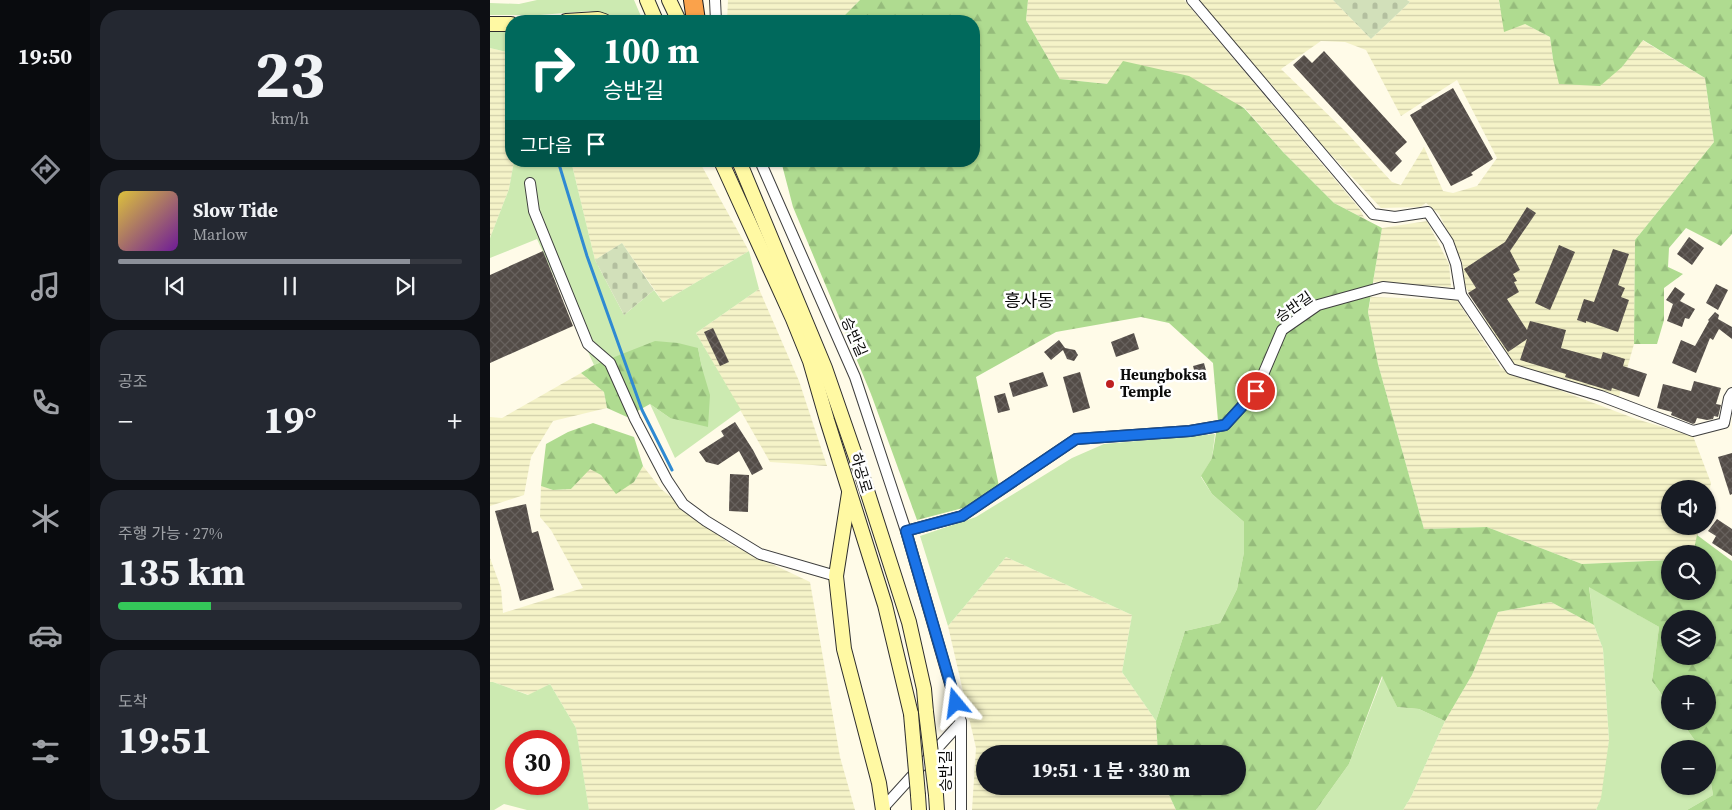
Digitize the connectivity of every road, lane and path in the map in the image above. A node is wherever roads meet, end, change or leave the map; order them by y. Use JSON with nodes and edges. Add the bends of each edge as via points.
{"nodes":[{"id":1,"x":648,"y":0,"type":"edge"},
{"id":2,"x":670,"y":0,"type":"edge"},
{"id":3,"x":693,"y":0,"type":"edge"},
{"id":4,"x":716,"y":0,"type":"edge"},
{"id":5,"x":1192,"y":0,"type":"edge"},
{"id":6,"x":654,"y":15,"type":"edge"},
{"id":7,"x":676,"y":15,"type":"edge"},
{"id":8,"x":695,"y":15,"type":"edge"},
{"id":9,"x":716,"y":15,"type":"edge"},
{"id":10,"x":490,"y":24,"type":"edge"},
{"id":11,"x":505,"y":24,"type":"edge"},
{"id":12,"x":724,"y":167,"type":"edge"},
{"id":13,"x":741,"y":167,"type":"edge"},
{"id":14,"x":763,"y":167,"type":"edge"},
{"id":15,"x":530,"y":183,"type":"dead end"},
{"id":16,"x":1461,"y":294,"type":"junction"},
{"id":17,"x":1732,"y":394,"type":"edge"},
{"id":18,"x":1728,"y":424,"type":"edge"},
{"id":19,"x":849,"y":490,"type":"junction"},
{"id":20,"x":906,"y":531,"type":"junction"},
{"id":21,"x":836,"y":576,"type":"junction"},
{"id":22,"x":961,"y":722,"type":"junction"},
{"id":23,"x":883,"y":809,"type":"edge"},
{"id":24,"x":919,"y":810,"type":"edge"},
{"id":25,"x":936,"y":810,"type":"edge"},
{"id":26,"x":961,"y":810,"type":"edge"}],
"edges":[{"from":1,"to":6,"type":"street"},
{"from":2,"to":7,"type":"street"},
{"from":3,"to":8,"type":"highway"},
{"from":4,"to":9,"type":"street"},
{"from":5,"to":16,"type":"street","via":[[1373,214],[1396,217],[1428,212],[1448,242]]},
{"from":10,"to":11,"type":"street"},
{"from":12,"to":19,"type":"street","name":"하공로","via":[[810,361]]},
{"from":13,"to":25,"type":"street","name":"하공로","bridge":true,"via":[[825,368],[909,622],[924,690]]},
{"from":14,"to":20,"type":"street","name":"승반길","via":[[855,377]]},
{"from":15,"to":21,"type":"street","via":[[534,211],[588,344],[610,363],[666,480],[683,504],[760,554]]},
{"from":16,"to":18,"type":"street","via":[[1511,369],[1601,396],[1693,431]]},
{"from":16,"to":20,"type":"street","name":"승반길","via":[[1383,287],[1318,305],[1282,330],[1256,391],[1225,425],[1190,431],[1076,439],[962,516]]},
{"from":17,"to":18,"type":"street"},
{"from":19,"to":21,"type":"street"},
{"from":19,"to":24,"type":"street","name":"하공로","bridge":true,"via":[[885,605],[910,714]]},
{"from":20,"to":22,"type":"street","name":"승반길"},
{"from":21,"to":23,"type":"street","via":[[844,649]]},
{"from":22,"to":23,"type":"street"},
{"from":22,"to":26,"type":"street","name":"승반길"}]}
